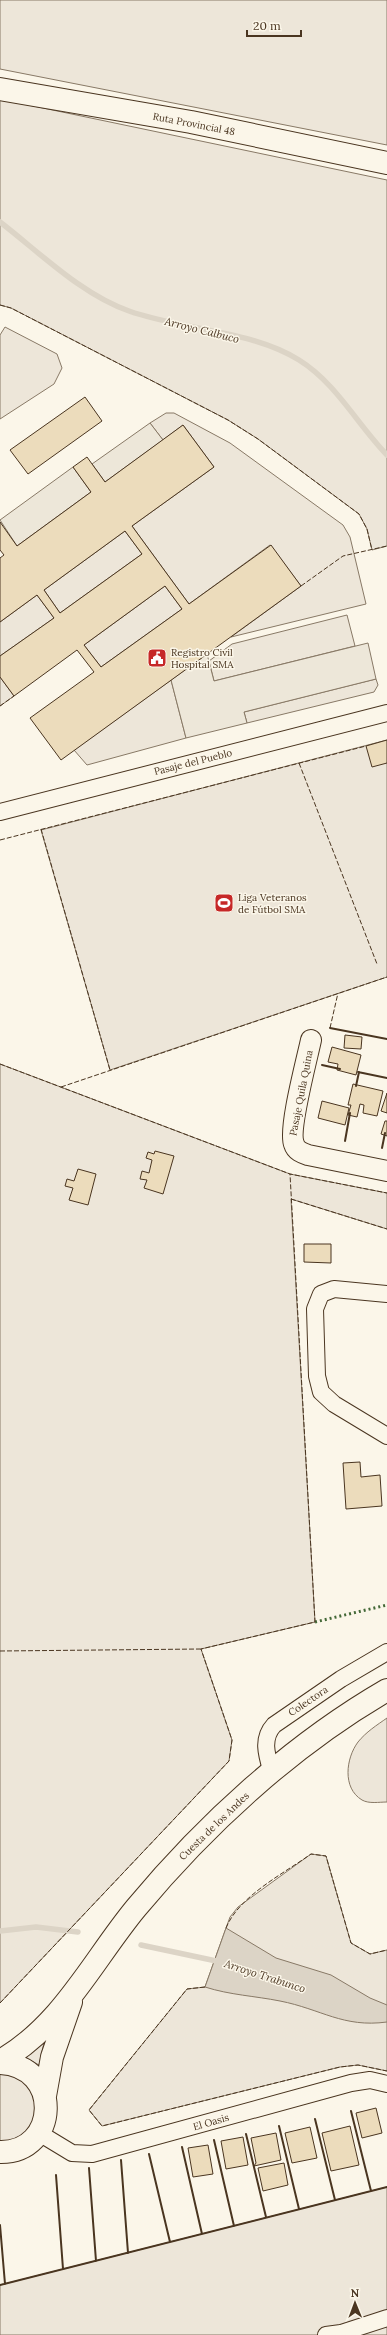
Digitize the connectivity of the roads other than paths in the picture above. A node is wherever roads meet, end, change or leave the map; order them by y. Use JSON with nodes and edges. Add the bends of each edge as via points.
{"nodes":[{"id":1,"x":4,"y":90,"type":"edge"},
{"id":2,"x":387,"y":164,"type":"edge"},
{"id":3,"x":387,"y":713,"type":"edge"},
{"id":4,"x":0,"y":812,"type":"edge"},
{"id":5,"x":312,"y":1040,"type":"dead end"},
{"id":6,"x":387,"y":1171,"type":"edge"},
{"id":7,"x":387,"y":1294,"type":"edge"},
{"id":8,"x":387,"y":1436,"type":"edge"},
{"id":9,"x":387,"y":1652,"type":"edge"},
{"id":10,"x":387,"y":1690,"type":"edge"},
{"id":11,"x":272,"y":1773,"type":"junction"},
{"id":12,"x":73,"y":1995,"type":"junction"},
{"id":13,"x":0,"y":2062,"type":"edge"},
{"id":14,"x":387,"y":2084,"type":"edge"},
{"id":15,"x":45,"y":2096,"type":"junction"},
{"id":16,"x":38,"y":2133,"type":"junction"},
{"id":17,"x":0,"y":2152,"type":"edge"},
{"id":18,"x":387,"y":2318,"type":"edge"},
{"id":19,"x":326,"y":2335,"type":"edge"}],
"edges":[{"from":1,"to":2,"type":"main road","name":"Ruta Provincial 48","via":[[191,122]]},
{"from":3,"to":4,"type":"street","name":"Pasaje del Pueblo"},
{"from":5,"to":6,"type":"street","name":"Pasaje Quila Quina","via":[[293,1129],[294,1146],[308,1155]]},
{"from":7,"to":8,"type":"street","via":[[334,1289],[322,1294],[315,1309],[317,1376],[321,1392],[334,1404]]},
{"from":9,"to":11,"type":"street","name":"Colectora","via":[[341,1679],[274,1725],[268,1734],[266,1746]]},
{"from":10,"to":11,"type":"main road","name":"Cuesta de los Andes","via":[[331,1726]]},
{"from":11,"to":12,"type":"main road","name":"Cuesta de los Andes","via":[[216,1823],[163,1877],[115,1934]]},
{"from":12,"to":13,"type":"main road","name":"Cuesta de los Andes","via":[[29,2040]]},
{"from":12,"to":15,"type":"main road","name":"Cuesta de los Andes","via":[[56,2044]]},
{"from":13,"to":15,"type":"main road","via":[[22,2067],[32,2074]]},
{"from":14,"to":16,"type":"street","name":"El Oasis","via":[[370,2080],[351,2083],[92,2154],[72,2152]]},
{"from":15,"to":16,"type":"main road","via":[[47,2109]]},
{"from":16,"to":17,"type":"main road","via":[[30,2142],[18,2149]]},
{"from":18,"to":19,"type":"street","via":[[341,2333]]}]}
